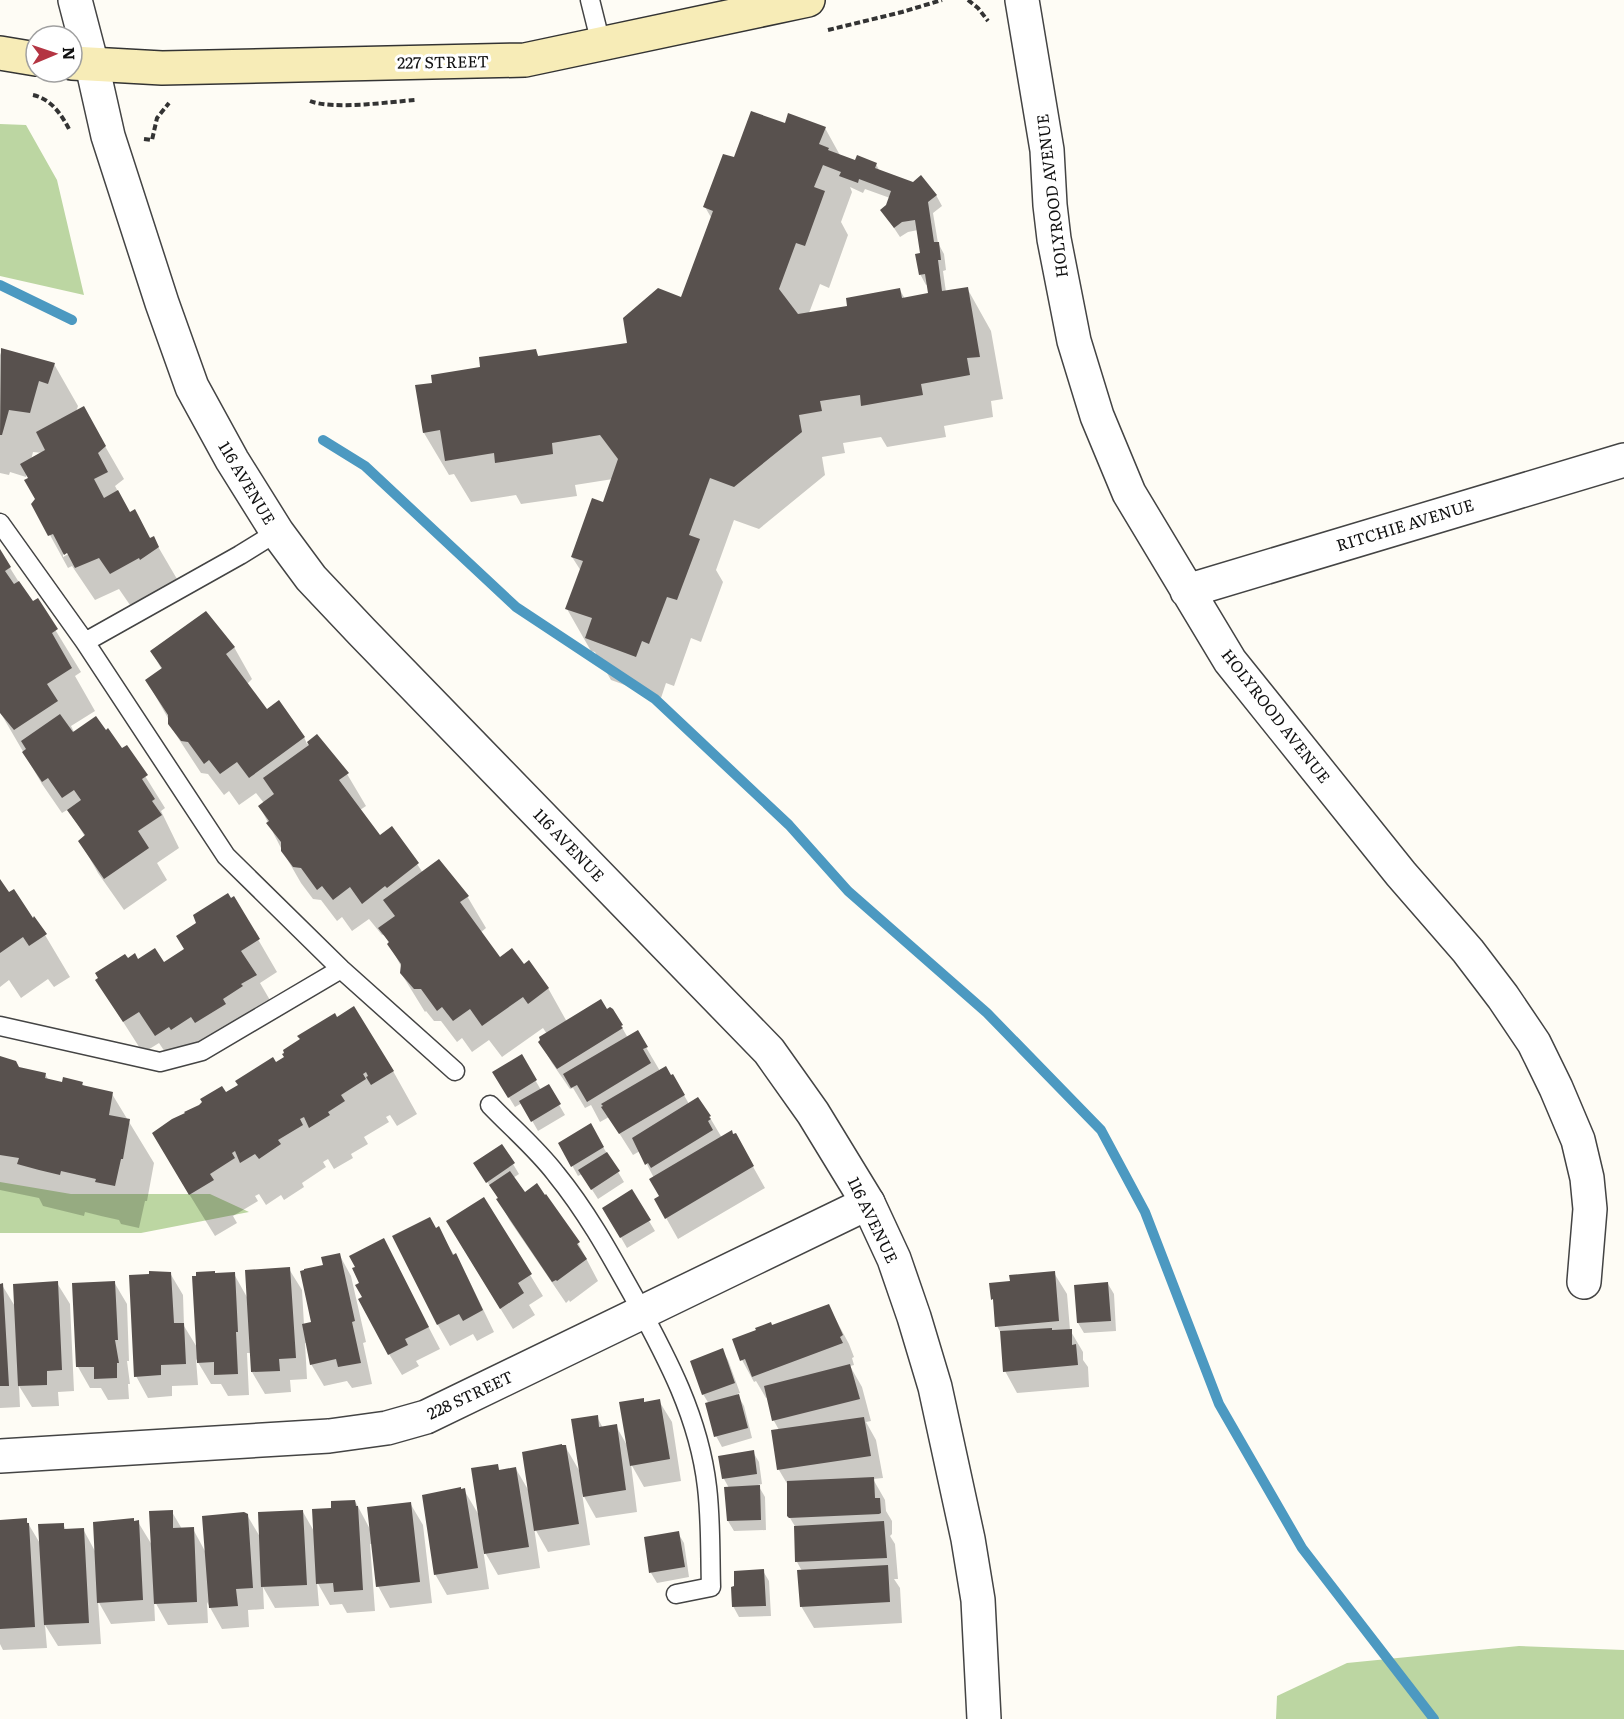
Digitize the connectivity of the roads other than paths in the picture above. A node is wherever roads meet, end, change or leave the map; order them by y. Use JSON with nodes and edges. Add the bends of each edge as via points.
{"nodes":[{"id":1,"x":75,"y":0,"type":"edge"},
{"id":2,"x":590,"y":0,"type":"edge"},
{"id":3,"x":808,"y":0,"type":"edge"},
{"id":4,"x":1022,"y":0,"type":"edge"},
{"id":5,"x":78,"y":24,"type":"edge"},
{"id":6,"x":601,"y":44,"type":"junction"},
{"id":7,"x":0,"y":53,"type":"edge"},
{"id":8,"x":24,"y":57,"type":"edge"},
{"id":9,"x":84,"y":64,"type":"edge"},
{"id":10,"x":84,"y":70,"type":"edge"},
{"id":11,"x":1624,"y":460,"type":"edge"},
{"id":12,"x":0,"y":523,"type":"edge"},
{"id":13,"x":277,"y":532,"type":"junction"},
{"id":14,"x":1187,"y":591,"type":"junction"},
{"id":15,"x":85,"y":642,"type":"junction"},
{"id":16,"x":342,"y":969,"type":"junction"},
{"id":17,"x":0,"y":1026,"type":"edge"},
{"id":18,"x":455,"y":1071,"type":"dead end"},
{"id":19,"x":490,"y":1106,"type":"dead end"},
{"id":20,"x":868,"y":1203,"type":"junction"},
{"id":21,"x":1584,"y":1282,"type":"dead end"},
{"id":22,"x":642,"y":1312,"type":"junction"},
{"id":23,"x":0,"y":1456,"type":"edge"},
{"id":24,"x":676,"y":1594,"type":"dead end"},
{"id":25,"x":984,"y":1719,"type":"edge"}],
"edges":[{"from":1,"to":5,"type":"street","name":"116 AVENUE"},
{"from":2,"to":6,"type":"lane"},
{"from":3,"to":6,"type":"main road","name":"227 STREET"},
{"from":4,"to":14,"type":"street","name":"HOLYROOD AVENUE","via":[[1046,138],[1054,239],[1074,341],[1097,416],[1128,493]]},
{"from":6,"to":9,"type":"main road","name":"227 STREET","via":[[525,60],[178,68]]},
{"from":7,"to":8,"type":"main road"},
{"from":10,"to":13,"type":"street","name":"116 AVENUE","via":[[192,387]]},
{"from":11,"to":14,"type":"street","name":"RITCHIE AVENUE"},
{"from":12,"to":15,"type":"lane"},
{"from":13,"to":15,"type":"lane"},
{"from":13,"to":20,"type":"street","name":"116 AVENUE","via":[[311,578],[362,632],[769,1051],[813,1113]]},
{"from":14,"to":21,"type":"street","name":"HOLYROOD AVENUE","via":[[1250,688],[1468,951],[1534,1043],[1578,1140],[1587,1178],[1590,1209]]},
{"from":15,"to":16,"type":"lane","via":[[226,856]]},
{"from":16,"to":17,"type":"lane","via":[[202,1051],[160,1062]]},
{"from":16,"to":18,"type":"lane"},
{"from":19,"to":22,"type":"lane","via":[[554,1171],[581,1206]]},
{"from":20,"to":22,"type":"street","name":"228 STREET"},
{"from":20,"to":25,"type":"street","name":"116 AVENUE","via":[[894,1259],[914,1317],[957,1483],[978,1600]]},
{"from":22,"to":23,"type":"street","name":"228 STREET","via":[[426,1417],[387,1428],[329,1436]]},
{"from":22,"to":24,"type":"lane","via":[[684,1398],[707,1486],[711,1587]]}]}
